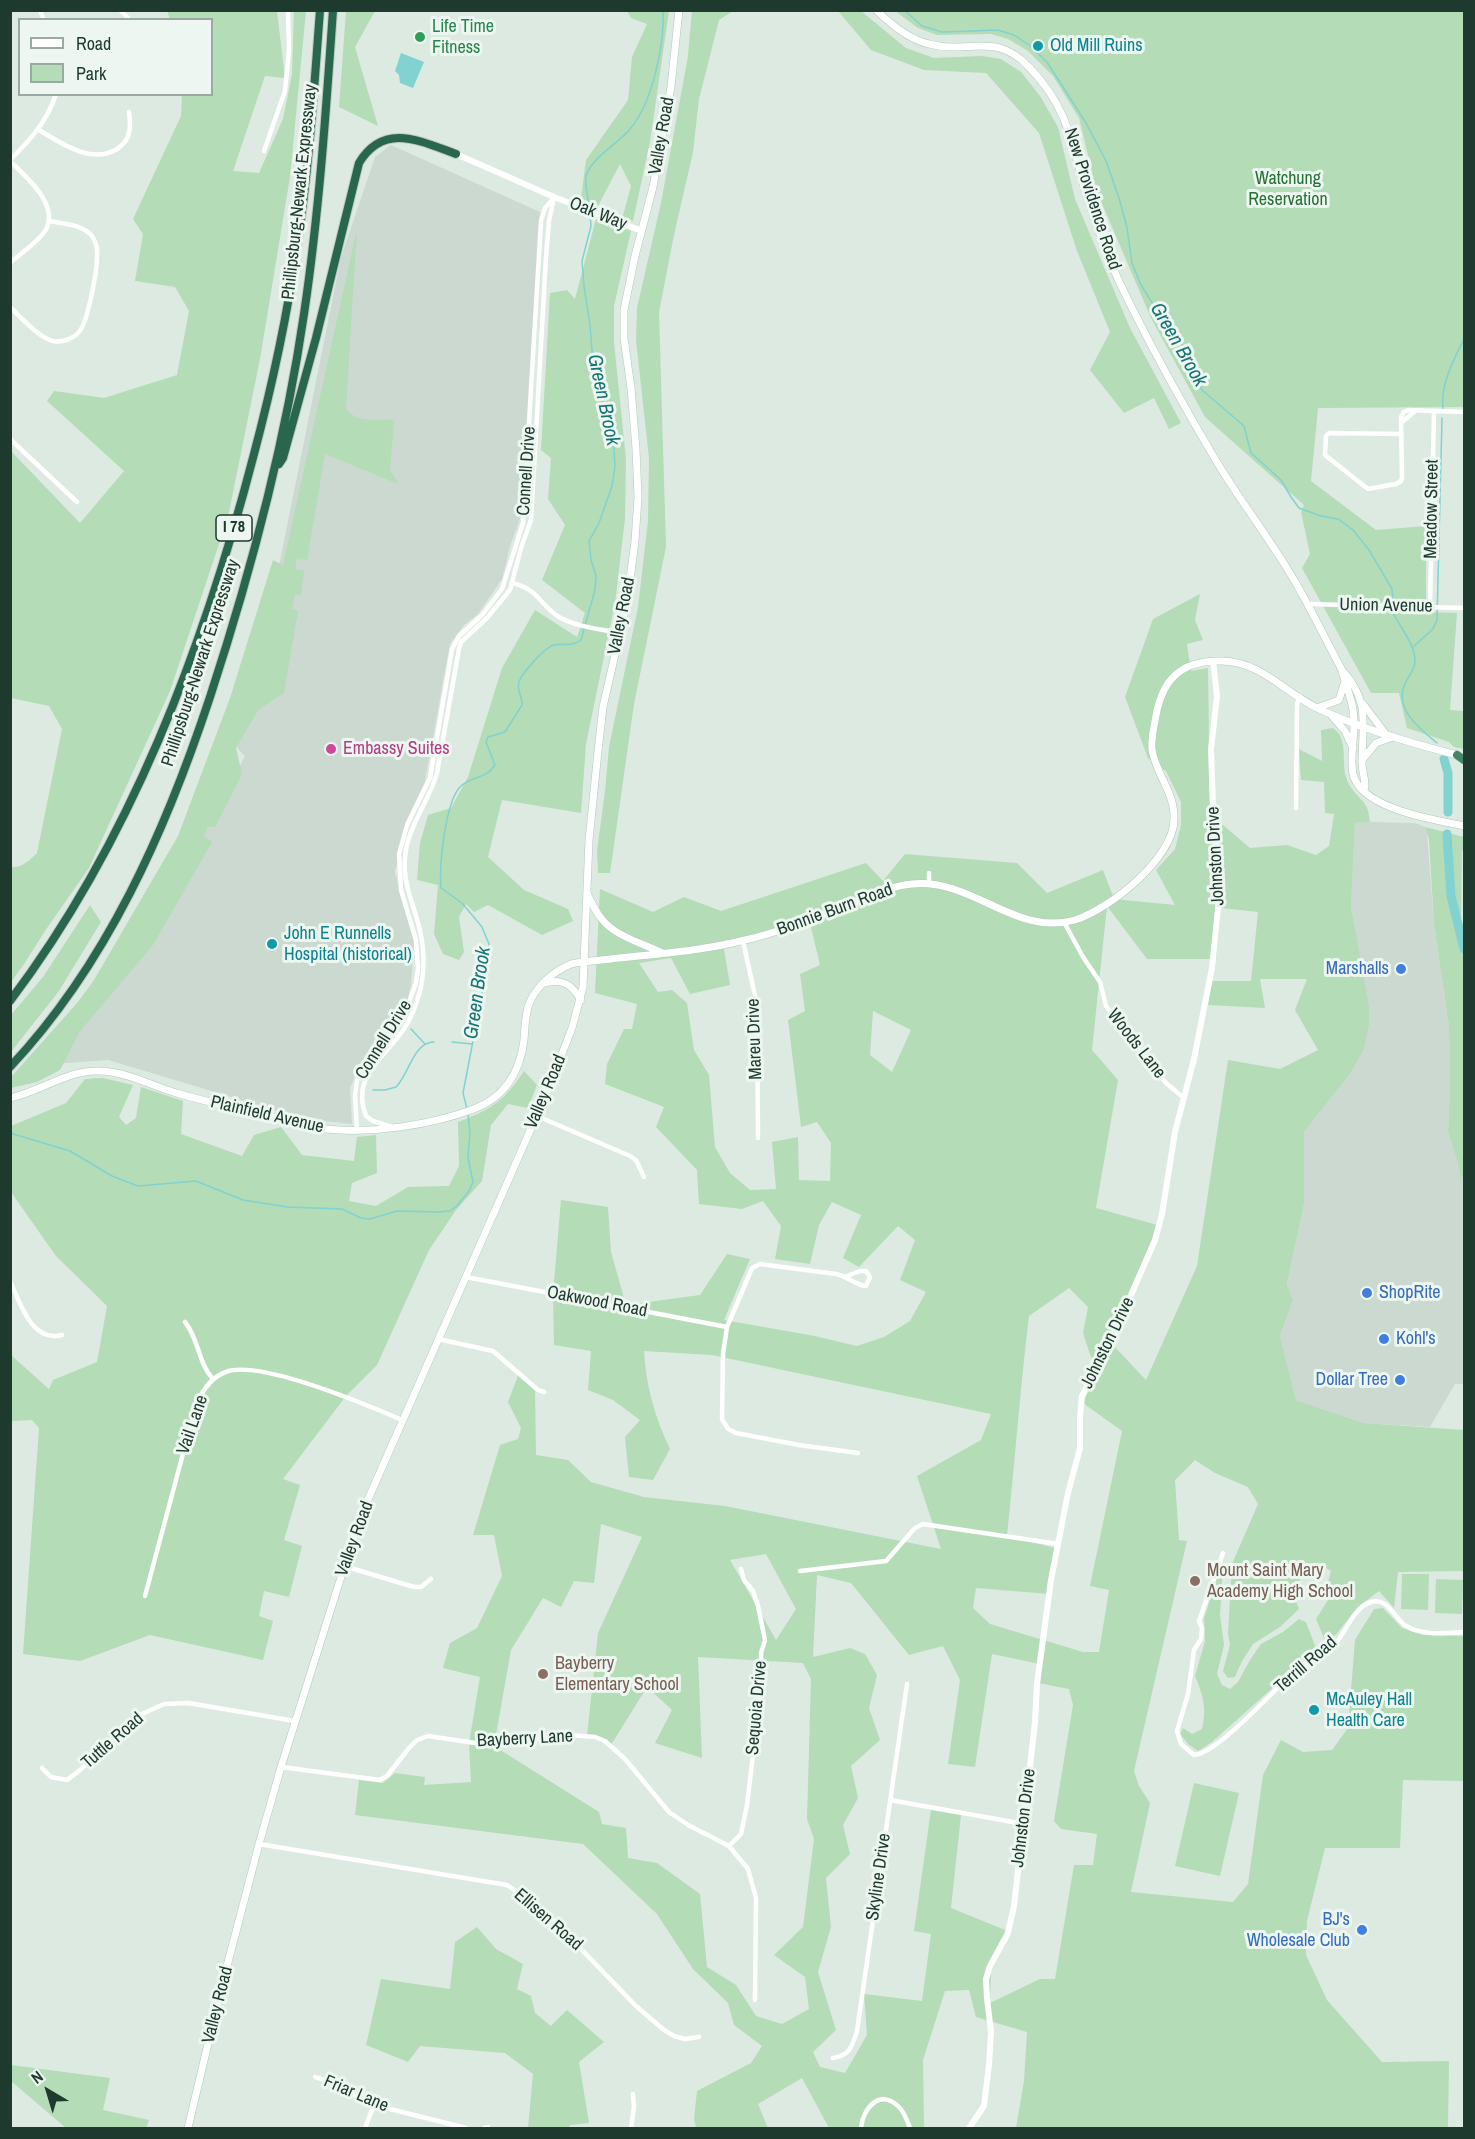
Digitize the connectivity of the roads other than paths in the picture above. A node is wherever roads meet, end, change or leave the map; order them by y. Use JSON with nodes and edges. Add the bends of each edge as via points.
{"nodes":[{"id":1,"x":120,"y":10,"type":"edge"},
{"id":2,"x":288,"y":10,"type":"edge"},
{"id":3,"x":320,"y":10,"type":"edge"},
{"id":4,"x":333,"y":10,"type":"edge"},
{"id":5,"x":680,"y":10,"type":"edge"},
{"id":6,"x":876,"y":10,"type":"edge"},
{"id":7,"x":128,"y":18,"type":"edge"},
{"id":8,"x":55,"y":96,"type":"edge"},
{"id":9,"x":129,"y":112,"type":"dead end"},
{"id":10,"x":39,"y":130,"type":"junction"},
{"id":11,"x":264,"y":151,"type":"dead end"},
{"id":12,"x":456,"y":154,"type":"joint"},
{"id":13,"x":10,"y":160,"type":"edge"},
{"id":14,"x":554,"y":196,"type":"junction"},
{"id":15,"x":50,"y":221,"type":"junction"},
{"id":16,"x":642,"y":231,"type":"junction"},
{"id":17,"x":10,"y":263,"type":"edge"},
{"id":18,"x":10,"y":307,"type":"edge"},
{"id":19,"x":1434,"y":411,"type":"junction"},
{"id":20,"x":1464,"y":412,"type":"edge"},
{"id":21,"x":1401,"y":434,"type":"junction"},
{"id":22,"x":10,"y":439,"type":"edge"},
{"id":23,"x":274,"y":472,"type":"junction"},
{"id":24,"x":77,"y":502,"type":"dead end"},
{"id":25,"x":513,"y":583,"type":"junction"},
{"id":26,"x":1308,"y":604,"type":"junction"},
{"id":27,"x":1433,"y":607,"type":"junction"},
{"id":28,"x":1464,"y":608,"type":"edge"},
{"id":29,"x":620,"y":633,"type":"junction"},
{"id":30,"x":1213,"y":661,"type":"junction"},
{"id":31,"x":1342,"y":670,"type":"junction"},
{"id":32,"x":1344,"y":682,"type":"junction"},
{"id":33,"x":1300,"y":696,"type":"junction"},
{"id":34,"x":1363,"y":704,"type":"junction"},
{"id":35,"x":1317,"y":708,"type":"junction"},
{"id":36,"x":1329,"y":713,"type":"junction"},
{"id":37,"x":1354,"y":722,"type":"junction"},
{"id":38,"x":1364,"y":726,"type":"junction"},
{"id":39,"x":1385,"y":734,"type":"junction"},
{"id":40,"x":1394,"y":737,"type":"junction"},
{"id":41,"x":1353,"y":749,"type":"junction"},
{"id":42,"x":1462,"y":757,"type":"edge"},
{"id":43,"x":1362,"y":760,"type":"junction"},
{"id":44,"x":433,"y":762,"type":"junction"},
{"id":45,"x":439,"y":762,"type":"junction"},
{"id":46,"x":1364,"y":790,"type":"junction"},
{"id":47,"x":1296,"y":808,"type":"dead end"},
{"id":48,"x":1464,"y":826,"type":"edge"},
{"id":49,"x":929,"y":873,"type":"dead end"},
{"id":50,"x":929,"y":884,"type":"junction"},
{"id":51,"x":586,"y":893,"type":"junction"},
{"id":52,"x":1064,"y":922,"type":"junction"},
{"id":53,"x":743,"y":941,"type":"junction"},
{"id":54,"x":662,"y":953,"type":"junction"},
{"id":55,"x":585,"y":962,"type":"junction"},
{"id":56,"x":543,"y":984,"type":"junction"},
{"id":57,"x":581,"y":1000,"type":"junction"},
{"id":58,"x":10,"y":1002,"type":"edge"},
{"id":59,"x":10,"y":1068,"type":"edge"},
{"id":60,"x":10,"y":1098,"type":"edge"},
{"id":61,"x":1184,"y":1098,"type":"junction"},
{"id":62,"x":537,"y":1116,"type":"junction"},
{"id":63,"x":393,"y":1127,"type":"junction"},
{"id":64,"x":357,"y":1130,"type":"junction"},
{"id":65,"x":758,"y":1138,"type":"dead end"},
{"id":66,"x":644,"y":1177,"type":"dead end"},
{"id":67,"x":847,"y":1276,"type":"junction"},
{"id":68,"x":466,"y":1277,"type":"junction"},
{"id":69,"x":10,"y":1281,"type":"edge"},
{"id":70,"x":185,"y":1322,"type":"dead end"},
{"id":71,"x":727,"y":1327,"type":"junction"},
{"id":72,"x":62,"y":1335,"type":"dead end"},
{"id":73,"x":438,"y":1339,"type":"junction"},
{"id":74,"x":213,"y":1380,"type":"junction"},
{"id":75,"x":544,"y":1392,"type":"dead end"},
{"id":76,"x":402,"y":1420,"type":"junction"},
{"id":77,"x":858,"y":1454,"type":"dead end"},
{"id":78,"x":1058,"y":1544,"type":"junction"},
{"id":79,"x":1223,"y":1554,"type":"dead end"},
{"id":80,"x":344,"y":1566,"type":"junction"},
{"id":81,"x":741,"y":1569,"type":"dead end"},
{"id":82,"x":800,"y":1571,"type":"dead end"},
{"id":83,"x":431,"y":1580,"type":"dead end"},
{"id":84,"x":145,"y":1596,"type":"dead end"},
{"id":85,"x":1464,"y":1632,"type":"edge"},
{"id":86,"x":907,"y":1684,"type":"dead end"},
{"id":87,"x":295,"y":1721,"type":"junction"},
{"id":88,"x":281,"y":1767,"type":"junction"},
{"id":89,"x":42,"y":1768,"type":"dead end"},
{"id":90,"x":890,"y":1800,"type":"junction"},
{"id":91,"x":1024,"y":1824,"type":"junction"},
{"id":92,"x":259,"y":1844,"type":"junction"},
{"id":93,"x":729,"y":1846,"type":"junction"},
{"id":94,"x":755,"y":2000,"type":"dead end"},
{"id":95,"x":699,"y":2037,"type":"dead end"},
{"id":96,"x":833,"y":2058,"type":"dead end"},
{"id":97,"x":315,"y":2078,"type":"dead end"},
{"id":98,"x":633,"y":2094,"type":"dead end"},
{"id":99,"x":374,"y":2105,"type":"junction"},
{"id":100,"x":188,"y":2128,"type":"edge"},
{"id":101,"x":365,"y":2128,"type":"edge"},
{"id":102,"x":466,"y":2128,"type":"edge"},
{"id":103,"x":631,"y":2128,"type":"edge"},
{"id":104,"x":861,"y":2128,"type":"edge"},
{"id":105,"x":910,"y":2128,"type":"edge"},
{"id":106,"x":969,"y":2128,"type":"edge"}],
"edges":[{"from":1,"to":7,"type":"street"},
{"from":2,"to":11,"type":"street","via":[[285,91]]},
{"from":3,"to":58,"type":"highway","name":"Phillipsburg-Newark Expressway","number":"I 78","via":[[297,250],[273,375],[223,565],[171,708],[122,821],[59,932]]},
{"from":4,"to":23,"type":"highway","name":"Phillipsburg-Newark Expressway","number":"I 78","via":[[318,206],[301,335]]},
{"from":5,"to":16,"type":"main road","name":"Valley Road","via":[[653,187]]},
{"from":6,"to":26,"type":"main road","name":"New Providence Road","via":[[902,32],[929,45],[1007,49],[1048,90],[1067,124],[1099,231],[1130,303],[1214,457]]},
{"from":8,"to":10,"type":"street"},
{"from":9,"to":10,"type":"street","via":[[131,130],[127,139],[120,148],[101,155],[75,150]]},
{"from":10,"to":13,"type":"street"},
{"from":12,"to":14,"type":"street"},
{"from":12,"to":23,"type":"highway","via":[[407,138],[391,138],[376,144],[359,163],[304,381],[282,458]]},
{"from":13,"to":15,"type":"street","via":[[35,188]]},
{"from":14,"to":16,"type":"street","name":"Oak Way"},
{"from":14,"to":25,"type":"street","name":"Connell Drive","via":[[546,257],[531,520]]},
{"from":14,"to":44,"type":"street","name":"Connell Drive","via":[[541,220],[524,522],[502,588],[452,649]]},
{"from":15,"to":17,"type":"street","via":[[44,232]]},
{"from":15,"to":18,"type":"street","via":[[85,230],[96,243],[97,258],[81,329],[74,337],[55,342]]},
{"from":16,"to":29,"type":"main road","name":"Valley Road","via":[[624,310],[638,497]]},
{"from":19,"to":20,"type":"street"},
{"from":19,"to":21,"type":"street","via":[[1404,412]]},
{"from":19,"to":27,"type":"street","name":"Meadow Street"},
{"from":21,"to":21,"type":"street","via":[[1329,434],[1325,455],[1368,489],[1396,484],[1402,478]]},
{"from":22,"to":24,"type":"street"},
{"from":23,"to":59,"type":"highway","name":"Phillipsburg-Newark Expressway","number":"I 78","via":[[222,659],[167,816],[105,939],[60,1007]]},
{"from":25,"to":29,"type":"street","via":[[533,591],[559,617]]},
{"from":25,"to":45,"type":"street","name":"Connell Drive","via":[[459,649]]},
{"from":26,"to":27,"type":"street","name":"Union Avenue"},
{"from":26,"to":31,"type":"main road","name":"New Providence Road"},
{"from":27,"to":28,"type":"street","name":"Union Avenue"},
{"from":29,"to":51,"type":"main road","name":"Valley Road","via":[[603,708]]},
{"from":30,"to":33,"type":"main road","name":"Bonnie Burn Road","via":[[1254,667]]},
{"from":30,"to":52,"type":"main road","name":"Bonnie Burn Road","via":[[1194,664],[1174,675],[1164,688],[1156,712],[1152,749],[1174,808],[1173,832],[1168,843],[1149,869],[1110,901]]},
{"from":30,"to":61,"type":"street","name":"Johnston Drive","via":[[1217,696],[1211,749],[1219,917]]},
{"from":31,"to":32,"type":"main road","name":"New Providence Road"},
{"from":31,"to":34,"type":"main road","name":"New Providence Road"},
{"from":32,"to":35,"type":"main road","via":[[1339,700]]},
{"from":32,"to":37,"type":"main road","name":"New Providence Road"},
{"from":33,"to":35,"type":"main road","name":"Bonnie Burn Road"},
{"from":33,"to":47,"type":"street"},
{"from":34,"to":38,"type":"main road","name":"New Providence Road"},
{"from":34,"to":39,"type":"main road"},
{"from":35,"to":36,"type":"main road","name":"Bonnie Burn Road"},
{"from":36,"to":37,"type":"main road","name":"Bonnie Burn Road"},
{"from":36,"to":41,"type":"main road","via":[[1345,731]]},
{"from":37,"to":38,"type":"main road","name":"Bonnie Burn Road"},
{"from":37,"to":41,"type":"main road","name":"New Providence Road"},
{"from":38,"to":39,"type":"main road","name":"Bonnie Burn Road"},
{"from":38,"to":43,"type":"main road","name":"New Providence Road"},
{"from":39,"to":40,"type":"main road","name":"Bonnie Burn Road"},
{"from":40,"to":42,"type":"main road","name":"Bonnie Burn Road"},
{"from":40,"to":43,"type":"main road","via":[[1376,743]]},
{"from":41,"to":46,"type":"main road","name":"New Providence Road","via":[[1354,777]]},
{"from":43,"to":46,"type":"main road","name":"New Providence Road"},
{"from":44,"to":45,"type":"street"},
{"from":44,"to":64,"type":"street","name":"Connell Drive","via":[[399,854],[401,890],[416,940],[416,983],[399,1023],[365,1064],[357,1080]]},
{"from":45,"to":63,"type":"street","name":"Connell Drive","via":[[405,858],[406,885],[423,944],[423,982],[405,1027],[371,1068],[362,1091],[366,1116]]},
{"from":46,"to":48,"type":"main road","via":[[1385,804]]},
{"from":49,"to":50,"type":"street"},
{"from":50,"to":52,"type":"main road","name":"Bonnie Burn Road","via":[[961,890],[1005,913],[1028,920]]},
{"from":50,"to":53,"type":"main road","name":"Bonnie Burn Road","via":[[883,891],[795,926]]},
{"from":51,"to":54,"type":"main road","via":[[606,924]]},
{"from":51,"to":55,"type":"main road","name":"Valley Road"},
{"from":52,"to":61,"type":"street","name":"Woods Lane","via":[[1100,982],[1106,1006],[1166,1083]]},
{"from":53,"to":54,"type":"main road","name":"Bonnie Burn Road"},
{"from":53,"to":65,"type":"street","name":"Mareu Drive","via":[[757,1005]]},
{"from":54,"to":55,"type":"main road","name":"Bonnie Burn Road"},
{"from":55,"to":56,"type":"main road","name":"Plainfield Avenue","via":[[564,967]]},
{"from":55,"to":57,"type":"main road","name":"Valley Road"},
{"from":56,"to":57,"type":"main road","via":[[566,983]]},
{"from":56,"to":63,"type":"main road","name":"Plainfield Avenue","via":[[529,1005],[522,1056],[514,1077],[494,1099],[460,1114]]},
{"from":57,"to":62,"type":"main road","name":"Valley Road"},
{"from":60,"to":64,"type":"main road","name":"Plainfield Avenue","via":[[74,1074],[106,1071],[310,1127]]},
{"from":61,"to":78,"type":"street","name":"Johnston Drive","via":[[1155,1240],[1082,1396],[1080,1448]]},
{"from":62,"to":66,"type":"street","via":[[630,1156]]},
{"from":62,"to":68,"type":"main road","name":"Valley Road"},
{"from":63,"to":64,"type":"main road","name":"Plainfield Avenue"},
{"from":67,"to":67,"type":"street","via":[[866,1286],[870,1277],[866,1271]]},
{"from":67,"to":71,"type":"street","via":[[756,1265]]},
{"from":68,"to":71,"type":"street","name":"Oakwood Road"},
{"from":68,"to":73,"type":"main road","name":"Valley Road"},
{"from":69,"to":72,"type":"street","via":[[37,1329],[47,1335]]},
{"from":70,"to":74,"type":"street"},
{"from":71,"to":77,"type":"street","via":[[721,1415],[728,1429]]},
{"from":73,"to":75,"type":"street","via":[[493,1351]]},
{"from":73,"to":76,"type":"main road","name":"Valley Road"},
{"from":74,"to":76,"type":"street","name":"Vail Lane","via":[[232,1370],[254,1370],[337,1393]]},
{"from":74,"to":84,"type":"street","name":"Vail Lane","via":[[196,1405]]},
{"from":76,"to":80,"type":"main road","name":"Valley Road","via":[[359,1520]]},
{"from":78,"to":82,"type":"street","via":[[923,1524],[886,1561]]},
{"from":78,"to":91,"type":"street","name":"Johnston Drive","via":[[1037,1684]]},
{"from":79,"to":85,"type":"street","name":"Terrill Road","via":[[1199,1621],[1202,1639],[1194,1650],[1188,1694],[1177,1731],[1187,1751],[1194,1755],[1250,1717],[1283,1683],[1335,1644],[1368,1603],[1383,1602],[1402,1622],[1418,1631]]},
{"from":80,"to":83,"type":"street","via":[[414,1587]]},
{"from":80,"to":87,"type":"main road","name":"Valley Road"},
{"from":81,"to":93,"type":"street","name":"Sequoia Drive","via":[[753,1591],[765,1640],[747,1805],[741,1834]]},
{"from":86,"to":90,"type":"street","name":"Skyline Drive"},
{"from":87,"to":88,"type":"main road","name":"Valley Road"},
{"from":87,"to":89,"type":"street","name":"Tuttle Road","via":[[188,1703],[164,1704],[142,1714],[67,1780],[51,1777]]},
{"from":88,"to":92,"type":"main road","name":"Valley Road"},
{"from":88,"to":93,"type":"street","name":"Bayberry Lane","via":[[380,1780],[417,1740],[428,1736],[475,1743],[570,1735],[595,1737],[616,1750],[669,1812]]},
{"from":90,"to":91,"type":"street"},
{"from":90,"to":96,"type":"street","name":"Skyline Drive","via":[[857,2031],[848,2053]]},
{"from":91,"to":106,"type":"street","name":"Johnston Drive","via":[[1012,1919],[986,1979],[991,2032],[984,2106]]},
{"from":92,"to":95,"type":"street","name":"Ellisen Road","via":[[507,1885],[539,1907],[664,2030],[685,2039]]},
{"from":92,"to":100,"type":"main road","name":"Valley Road"},
{"from":93,"to":94,"type":"street","name":"Bayberry Lane","via":[[748,1869],[755,1890]]},
{"from":97,"to":99,"type":"street","name":"Friar Lane"},
{"from":98,"to":103,"type":"street"},
{"from":99,"to":101,"type":"street"},
{"from":99,"to":102,"type":"street","name":"Friar Lane"},
{"from":104,"to":105,"type":"street","via":[[867,2108],[885,2100],[900,2109]]}]}
